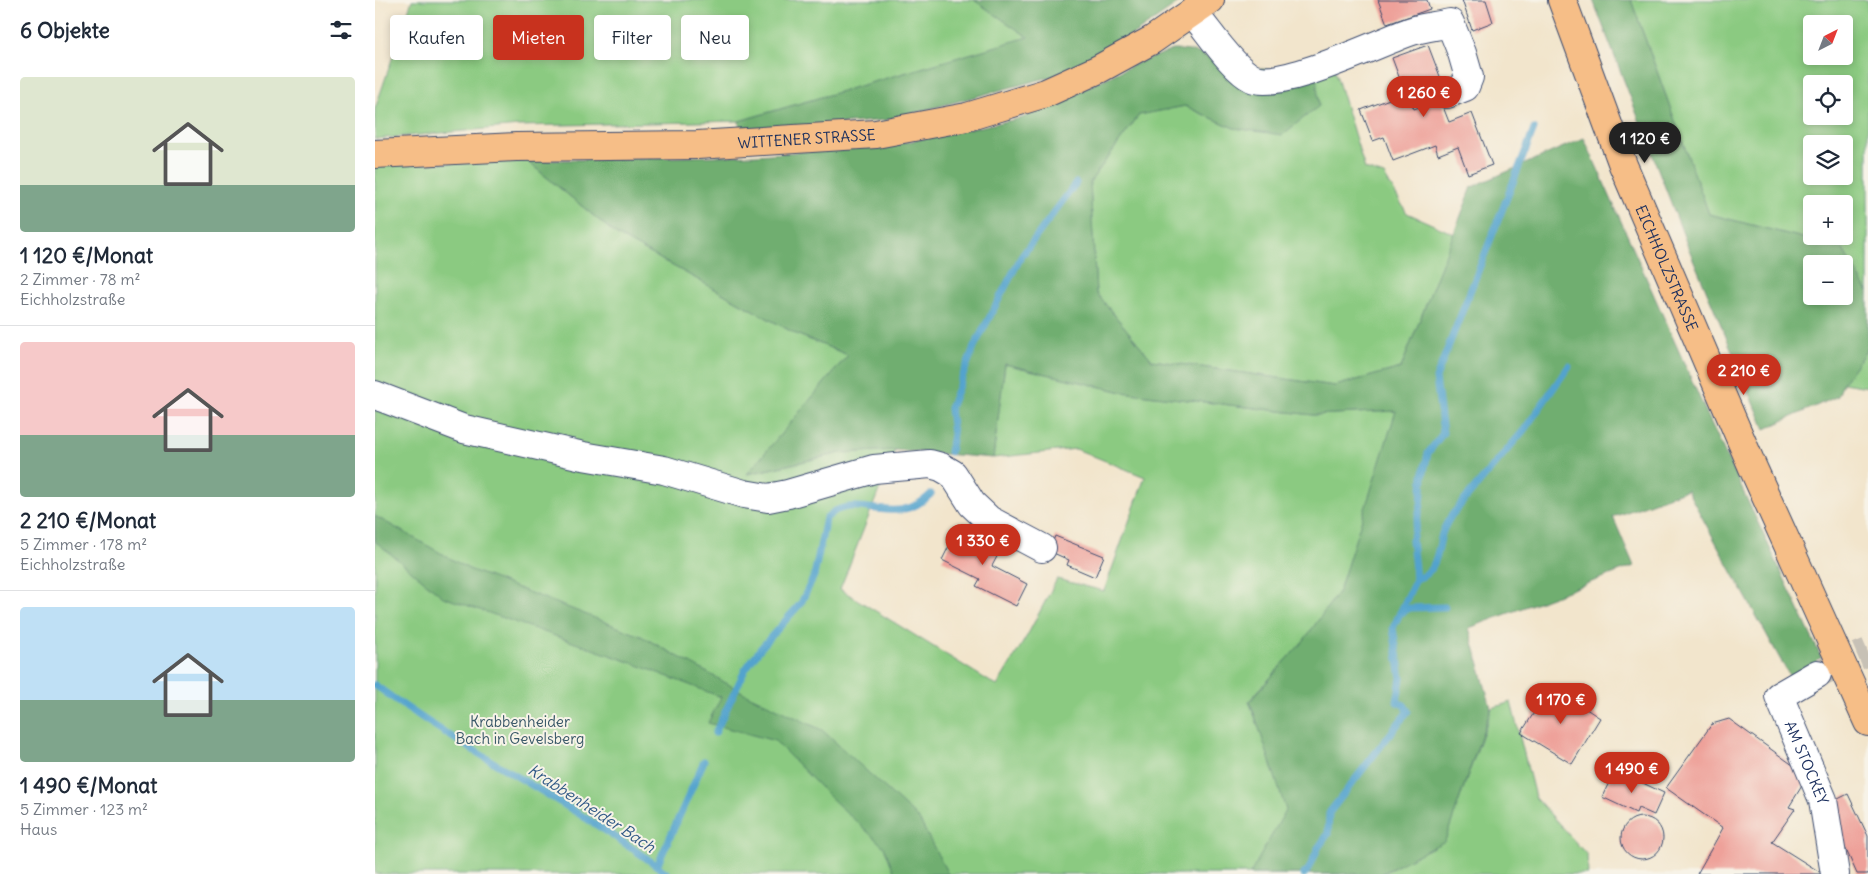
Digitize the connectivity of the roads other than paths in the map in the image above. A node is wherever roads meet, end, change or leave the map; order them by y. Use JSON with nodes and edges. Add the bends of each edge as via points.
{"nodes":[{"id":1,"x":1562,"y":0,"type":"edge"},
{"id":2,"x":1202,"y":6,"type":"edge"},
{"id":3,"x":1447,"y":94,"type":"dead end"},
{"id":4,"x":375,"y":154,"type":"edge"},
{"id":5,"x":375,"y":395,"type":"edge"},
{"id":6,"x":1042,"y":548,"type":"dead end"},
{"id":7,"x":1817,"y":674,"type":"tunnel mouth"},
{"id":8,"x":1868,"y":722,"type":"edge"},
{"id":9,"x":1835,"y":874,"type":"edge"}],
"edges":[{"from":1,"to":8,"type":"main road","name":"EICHHOLZSTRASSE","via":[[1623,165],[1675,288]]},
{"from":2,"to":3,"type":"lane","via":[[1240,70],[1252,78],[1263,80],[1314,69],[1413,31],[1449,23],[1469,77],[1465,87]]},
{"from":2,"to":4,"type":"main road","name":"WITTENER STRASSE","via":[[1152,40],[1046,93],[967,117],[875,134],[697,145],[516,147]]},
{"from":5,"to":6,"type":"lane","via":[[464,429],[663,470],[744,494],[769,498],[874,469],[930,464],[953,474],[972,504],[989,520]]},
{"from":7,"to":9,"type":"lane","name":"AM STOCKEY","via":[[1779,696],[1823,800]]}]}
